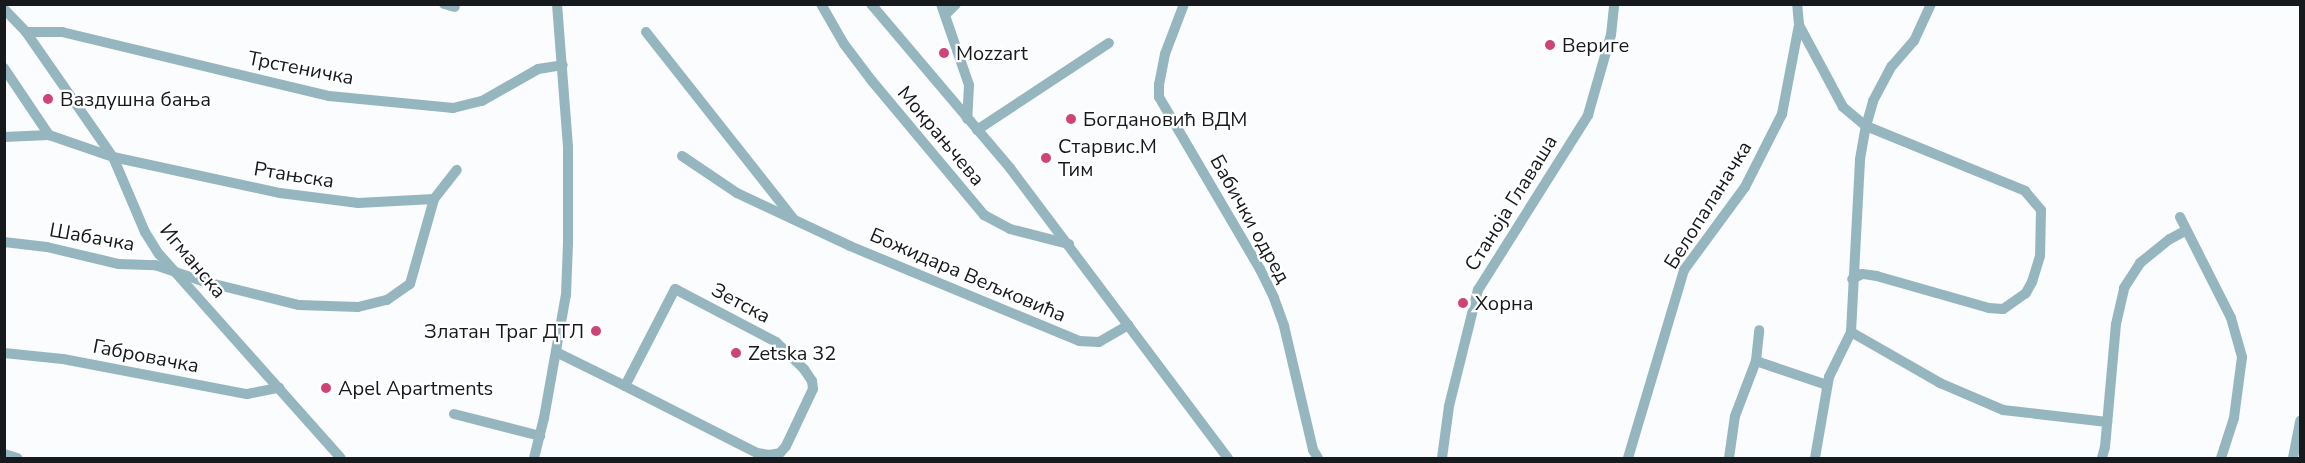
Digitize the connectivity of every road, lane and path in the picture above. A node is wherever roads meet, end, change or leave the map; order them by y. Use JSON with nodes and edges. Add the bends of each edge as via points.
{"nodes":[{"id":1,"x":444,"y":4,"type":"edge"},
{"id":2,"x":557,"y":4,"type":"edge"},
{"id":3,"x":821,"y":4,"type":"edge"},
{"id":4,"x":871,"y":4,"type":"edge"},
{"id":5,"x":956,"y":4,"type":"edge"},
{"id":6,"x":1184,"y":4,"type":"edge"},
{"id":7,"x":1614,"y":4,"type":"edge"},
{"id":8,"x":1797,"y":4,"type":"edge"},
{"id":9,"x":1931,"y":4,"type":"edge"},
{"id":10,"x":455,"y":7,"type":"dead end"},
{"id":11,"x":4,"y":9,"type":"edge"},
{"id":12,"x":944,"y":9,"type":"edge"},
{"id":13,"x":1799,"y":25,"type":"junction"},
{"id":14,"x":26,"y":32,"type":"junction"},
{"id":15,"x":646,"y":32,"type":"dead end"},
{"id":16,"x":1109,"y":43,"type":"dead end"},
{"id":17,"x":563,"y":65,"type":"junction"},
{"id":18,"x":4,"y":68,"type":"edge"},
{"id":19,"x":967,"y":118,"type":"junction"},
{"id":20,"x":1866,"y":126,"type":"junction"},
{"id":21,"x":977,"y":130,"type":"junction"},
{"id":22,"x":49,"y":135,"type":"junction"},
{"id":23,"x":4,"y":137,"type":"edge"},
{"id":24,"x":682,"y":156,"type":"dead end"},
{"id":25,"x":114,"y":157,"type":"junction"},
{"id":26,"x":457,"y":170,"type":"dead end"},
{"id":27,"x":434,"y":199,"type":"junction"},
{"id":28,"x":2180,"y":217,"type":"dead end"},
{"id":29,"x":795,"y":220,"type":"junction"},
{"id":30,"x":2185,"y":231,"type":"junction"},
{"id":31,"x":4,"y":242,"type":"edge"},
{"id":32,"x":1069,"y":244,"type":"junction"},
{"id":33,"x":173,"y":269,"type":"junction"},
{"id":34,"x":1852,"y":279,"type":"junction"},
{"id":35,"x":1128,"y":325,"type":"junction"},
{"id":36,"x":1759,"y":330,"type":"dead end"},
{"id":37,"x":1851,"y":332,"type":"junction"},
{"id":38,"x":556,"y":352,"type":"junction"},
{"id":39,"x":4,"y":353,"type":"edge"},
{"id":40,"x":1756,"y":361,"type":"junction"},
{"id":41,"x":1827,"y":385,"type":"junction"},
{"id":42,"x":625,"y":386,"type":"junction"},
{"id":43,"x":279,"y":388,"type":"junction"},
{"id":44,"x":454,"y":414,"type":"dead end"},
{"id":45,"x":2107,"y":422,"type":"junction"},
{"id":46,"x":2301,"y":422,"type":"edge"},
{"id":47,"x":540,"y":436,"type":"junction"},
{"id":48,"x":4,"y":454,"type":"edge"},
{"id":49,"x":17,"y":459,"type":"edge"},
{"id":50,"x":342,"y":459,"type":"edge"},
{"id":51,"x":534,"y":459,"type":"edge"},
{"id":52,"x":1228,"y":459,"type":"edge"},
{"id":53,"x":1318,"y":459,"type":"edge"},
{"id":54,"x":1442,"y":459,"type":"edge"},
{"id":55,"x":1628,"y":459,"type":"edge"},
{"id":56,"x":1729,"y":459,"type":"edge"},
{"id":57,"x":1815,"y":459,"type":"edge"},
{"id":58,"x":2102,"y":459,"type":"edge"},
{"id":59,"x":2222,"y":459,"type":"edge"},
{"id":60,"x":2293,"y":459,"type":"edge"}],
"edges":[{"from":1,"to":10,"type":"street"},
{"from":2,"to":17,"type":"street"},
{"from":3,"to":32,"type":"street","name":"Мокрањчева","via":[[872,81],[984,215],[1011,229]]},
{"from":4,"to":19,"type":"street","name":"Мокрањчева"},
{"from":5,"to":12,"type":"street"},
{"from":6,"to":53,"type":"street","name":"Бабички одред","via":[[1165,54],[1159,97],[1274,298]]},
{"from":7,"to":54,"type":"street","name":"Станоја Главаша","via":[[1611,35],[1588,115],[1478,290],[1449,406]]},
{"from":8,"to":13,"type":"street","name":"Белопаланачка"},
{"from":9,"to":20,"type":"street","via":[[1914,41],[1892,66],[1873,101]]},
{"from":11,"to":14,"type":"street","name":"Игманска"},
{"from":12,"to":19,"type":"street","via":[[969,85]]},
{"from":13,"to":20,"type":"street","via":[[1843,107]]},
{"from":13,"to":55,"type":"street","name":"Белопаланачка","via":[[1782,114],[1773,134],[1745,187],[1684,270]]},
{"from":14,"to":17,"type":"street","name":"Трстеничка","via":[[62,32],[329,96],[453,108],[482,101],[538,69]]},
{"from":14,"to":25,"type":"street","name":"Игманска"},
{"from":15,"to":29,"type":"street","name":"Божидара Вељковића"},
{"from":16,"to":21,"type":"street"},
{"from":17,"to":38,"type":"street","via":[[568,244],[566,295]]},
{"from":18,"to":22,"type":"street"},
{"from":19,"to":21,"type":"street","name":"Мокрањчева"},
{"from":20,"to":34,"type":"street"},
{"from":20,"to":34,"type":"street","via":[[2025,191],[2041,210],[2040,256],[2026,293],[2003,309],[1877,276],[1862,274]]},
{"from":21,"to":32,"type":"street","name":"Мокрањчева"},
{"from":22,"to":23,"type":"street"},
{"from":22,"to":25,"type":"street","name":"Ртањска"},
{"from":24,"to":29,"type":"street","name":"Божидара Вељковића","via":[[736,193]]},
{"from":25,"to":27,"type":"street","name":"Ртањска","via":[[291,195],[358,203]]},
{"from":25,"to":33,"type":"street","name":"Игманска","via":[[145,232]]},
{"from":26,"to":27,"type":"street"},
{"from":27,"to":33,"type":"street","via":[[414,276],[403,291],[387,300],[358,307],[299,305],[202,281]]},
{"from":28,"to":30,"type":"street"},
{"from":29,"to":35,"type":"street","name":"Божидара Вељковића","via":[[1078,341],[1099,342]]},
{"from":30,"to":45,"type":"street","via":[[2140,263],[2124,288],[2116,324]]},
{"from":30,"to":59,"type":"street","via":[[2231,318],[2242,357],[2234,418]]},
{"from":31,"to":33,"type":"street","name":"Шабачка","via":[[47,247],[118,264]]},
{"from":32,"to":35,"type":"street","name":"Мокрањчева"},
{"from":33,"to":43,"type":"street","name":"Игманска"},
{"from":34,"to":37,"type":"street"},
{"from":35,"to":52,"type":"street","name":"Мокрањчева"},
{"from":36,"to":40,"type":"street"},
{"from":37,"to":41,"type":"street"},
{"from":37,"to":45,"type":"street","via":[[1914,370],[1982,402],[2022,413]]},
{"from":38,"to":42,"type":"street","name":"Зетска"},
{"from":38,"to":47,"type":"street"},
{"from":39,"to":43,"type":"street","name":"Габровачка","via":[[63,359],[248,394]]},
{"from":40,"to":41,"type":"street"},
{"from":40,"to":56,"type":"street","via":[[1735,416]]},
{"from":41,"to":57,"type":"street"},
{"from":42,"to":42,"type":"street","name":"Зетска","via":[[757,453],[769,455],[780,453],[786,446],[813,388],[804,369],[776,342],[675,289]]},
{"from":43,"to":50,"type":"street","name":"Игманска"},
{"from":44,"to":47,"type":"street"},
{"from":45,"to":58,"type":"street"},
{"from":46,"to":60,"type":"street"},
{"from":47,"to":51,"type":"street"},
{"from":48,"to":49,"type":"street"}]}
